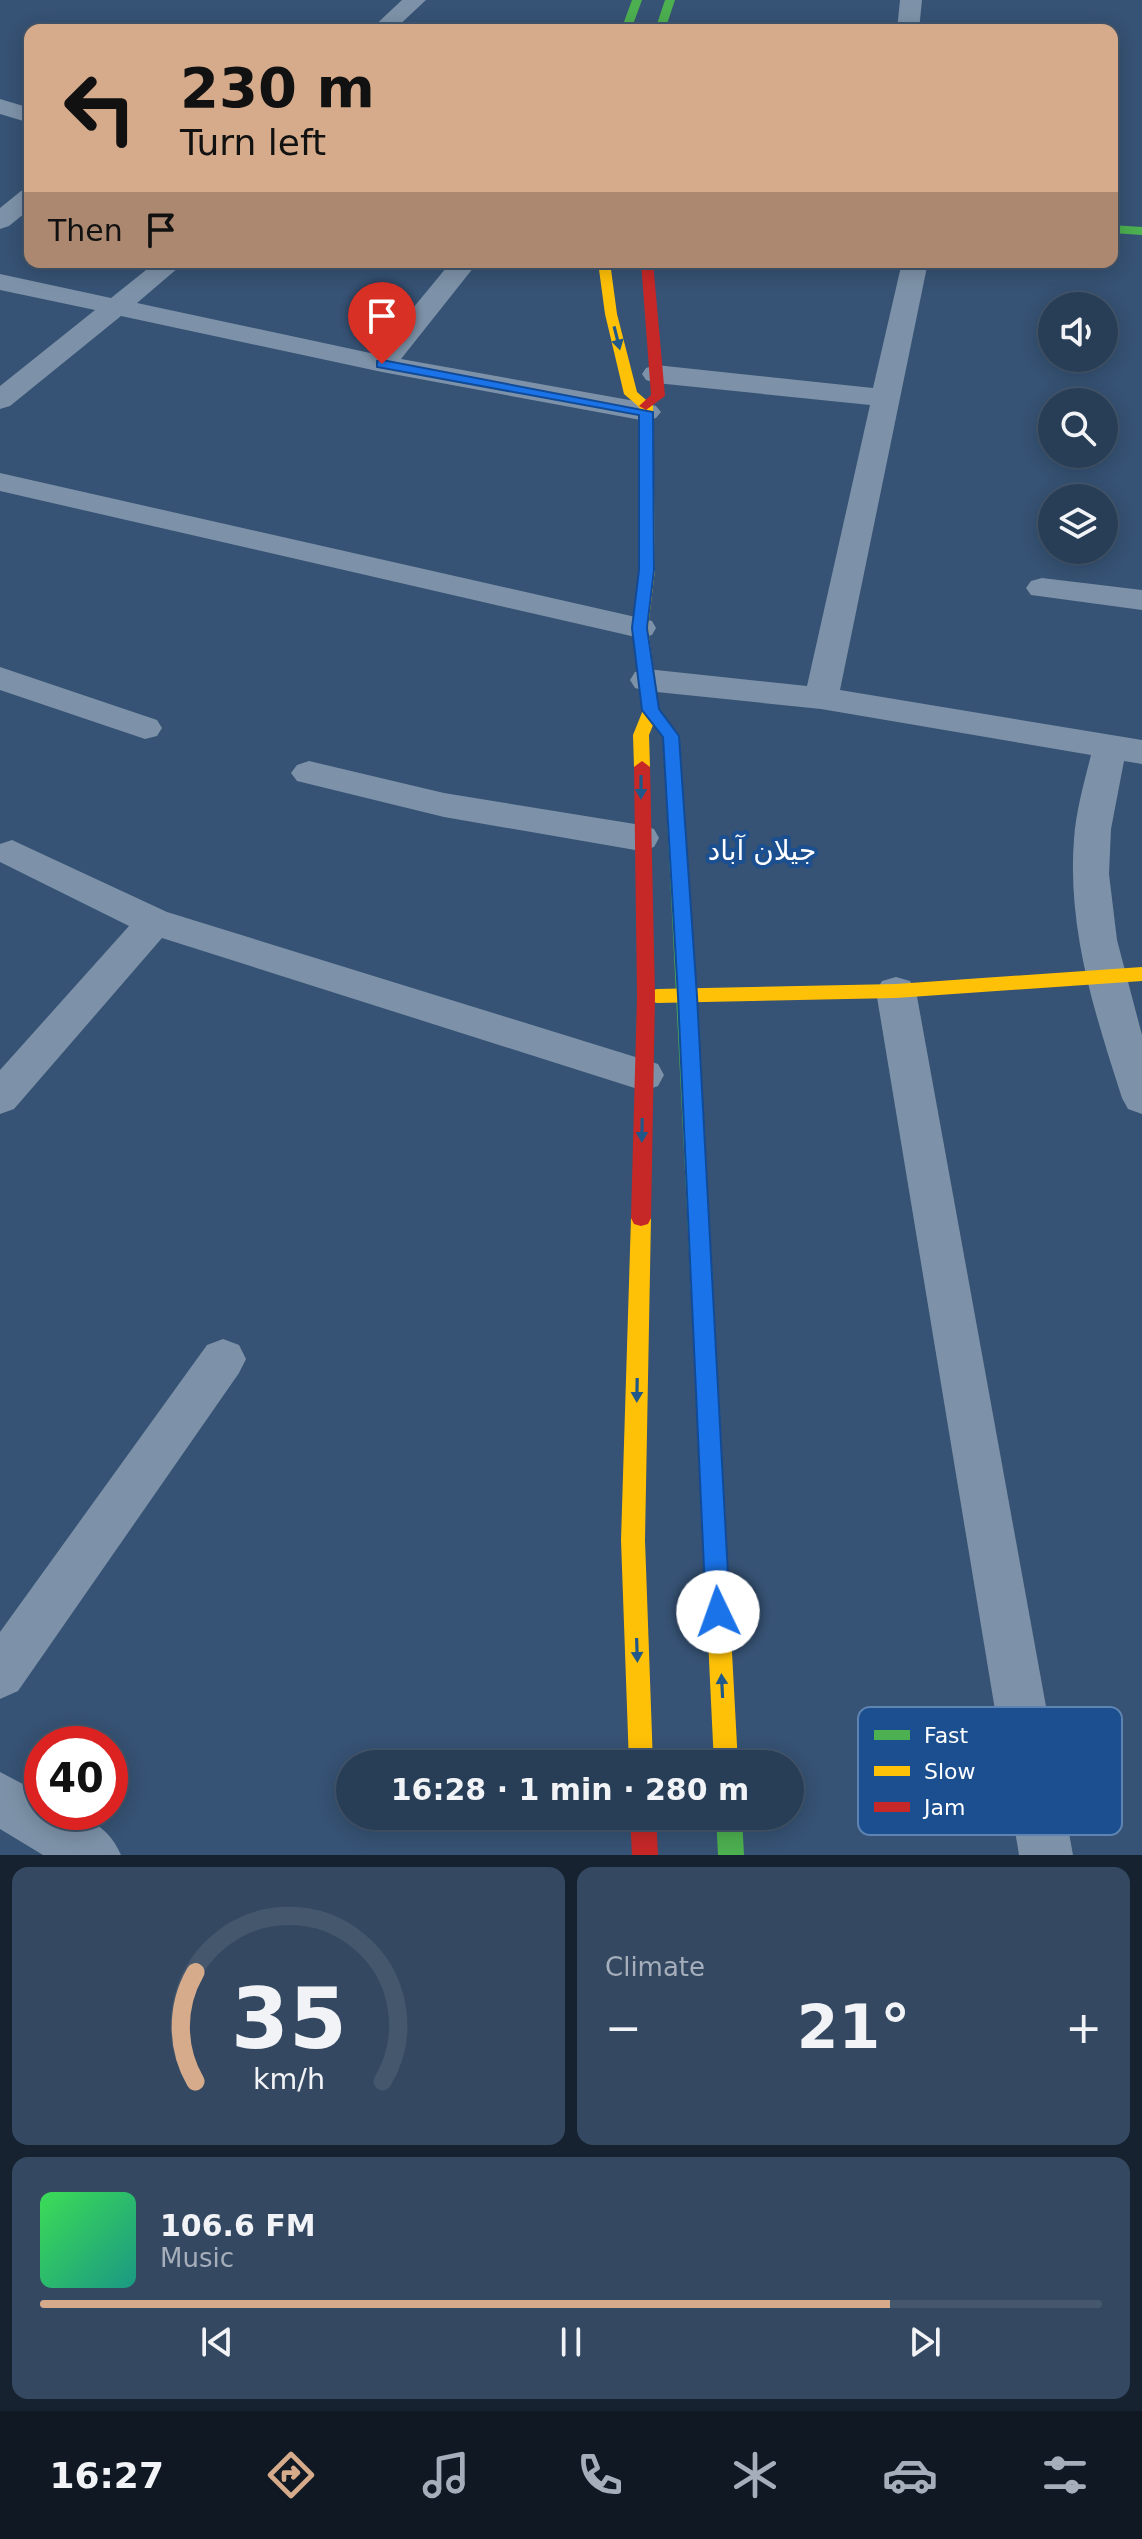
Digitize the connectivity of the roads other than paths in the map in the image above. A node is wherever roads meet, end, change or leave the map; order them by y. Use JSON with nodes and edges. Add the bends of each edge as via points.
{"nodes":[{"id":1,"x":415,"y":0,"type":"edge"},
{"id":2,"x":637,"y":0,"type":"edge"},
{"id":3,"x":670,"y":0,"type":"edge"},
{"id":4,"x":911,"y":0,"type":"edge"},
{"id":5,"x":388,"y":24,"type":"edge"},
{"id":6,"x":628,"y":24,"type":"edge"},
{"id":7,"x":662,"y":24,"type":"edge"},
{"id":8,"x":909,"y":24,"type":"edge"},
{"id":9,"x":0,"y":106,"type":"edge"},
{"id":10,"x":24,"y":114,"type":"edge"},
{"id":11,"x":24,"y":201,"type":"edge"},
{"id":12,"x":0,"y":221,"type":"edge"},
{"id":13,"x":1118,"y":229,"type":"edge"},
{"id":14,"x":1142,"y":231,"type":"edge"},
{"id":15,"x":165,"y":268,"type":"edge"},
{"id":16,"x":460,"y":268,"type":"edge"},
{"id":17,"x":605,"y":268,"type":"edge"},
{"id":18,"x":647,"y":268,"type":"edge"},
{"id":19,"x":914,"y":268,"type":"edge"},
{"id":20,"x":0,"y":282,"type":"edge"},
{"id":21,"x":122,"y":306,"type":"junction"},
{"id":22,"x":382,"y":364,"type":"junction"},
{"id":23,"x":656,"y":374,"type":"junction"},
{"id":24,"x":885,"y":398,"type":"junction"},
{"id":25,"x":0,"y":400,"type":"edge"},
{"id":26,"x":646,"y":409,"type":"junction"},
{"id":27,"x":0,"y":482,"type":"edge"},
{"id":28,"x":1042,"y":588,"type":"dead end"},
{"id":29,"x":1142,"y":600,"type":"edge"},
{"id":30,"x":640,"y":628,"type":"junction"},
{"id":31,"x":0,"y":678,"type":"edge"},
{"id":32,"x":649,"y":695,"type":"junction"},
{"id":33,"x":821,"y":698,"type":"junction"},
{"id":34,"x":145,"y":728,"type":"dead end"},
{"id":35,"x":1126,"y":748,"type":"edge"},
{"id":36,"x":309,"y":773,"type":"dead end"},
{"id":37,"x":641,"y":838,"type":"junction"},
{"id":38,"x":12,"y":853,"type":"dead end"},
{"id":39,"x":154,"y":922,"type":"junction"},
{"id":40,"x":1123,"y":976,"type":"edge"},
{"id":41,"x":896,"y":991,"type":"junction"},
{"id":42,"x":646,"y":996,"type":"junction"},
{"id":43,"x":688,"y":996,"type":"junction"},
{"id":44,"x":644,"y":1075,"type":"junction"},
{"id":45,"x":0,"y":1098,"type":"edge"},
{"id":46,"x":1142,"y":1098,"type":"edge"},
{"id":47,"x":223,"y":1359,"type":"dead end"},
{"id":48,"x":0,"y":1674,"type":"edge"},
{"id":49,"x":1020,"y":1707,"type":"edge"},
{"id":50,"x":640,"y":1750,"type":"edge"},
{"id":51,"x":725,"y":1750,"type":"edge"},
{"id":52,"x":0,"y":1799,"type":"edge"},
{"id":53,"x":644,"y":1830,"type":"edge"},
{"id":54,"x":730,"y":1830,"type":"edge"},
{"id":55,"x":1043,"y":1835,"type":"edge"},
{"id":56,"x":94,"y":1855,"type":"edge"},
{"id":57,"x":645,"y":1855,"type":"edge"},
{"id":58,"x":731,"y":1855,"type":"edge"},
{"id":59,"x":1046,"y":1855,"type":"edge"}],
"edges":[{"from":1,"to":5,"type":"street"},
{"from":2,"to":6,"type":"street"},
{"from":3,"to":7,"type":"street"},
{"from":4,"to":8,"type":"street"},
{"from":9,"to":10,"type":"street"},
{"from":11,"to":12,"type":"street"},
{"from":13,"to":14,"type":"street"},
{"from":15,"to":21,"type":"street"},
{"from":16,"to":22,"type":"street"},
{"from":17,"to":26,"type":"street","one_way":true,"via":[[631,394]]},
{"from":18,"to":23,"type":"street"},
{"from":19,"to":24,"type":"street"},
{"from":20,"to":21,"type":"street"},
{"from":21,"to":22,"type":"street"},
{"from":21,"to":25,"type":"street"},
{"from":22,"to":26,"type":"street"},
{"from":23,"to":24,"type":"street"},
{"from":23,"to":26,"type":"street","via":[[658,396]]},
{"from":24,"to":33,"type":"street"},
{"from":26,"to":30,"type":"street","via":[[647,570]]},
{"from":27,"to":30,"type":"street"},
{"from":28,"to":29,"type":"street"},
{"from":30,"to":32,"type":"street"},
{"from":31,"to":34,"type":"street"},
{"from":32,"to":33,"type":"street"},
{"from":32,"to":37,"type":"street","one_way":true,"via":[[641,735]]},
{"from":32,"to":43,"type":"street","via":[[671,736]]},
{"from":33,"to":35,"type":"street"},
{"from":35,"to":40,"type":"street","via":[[1092,840],[1090,882]]},
{"from":36,"to":37,"type":"street","via":[[444,805]]},
{"from":37,"to":42,"type":"street"},
{"from":38,"to":39,"type":"street"},
{"from":39,"to":44,"type":"street"},
{"from":39,"to":45,"type":"street"},
{"from":40,"to":41,"type":"street"},
{"from":40,"to":46,"type":"street"},
{"from":41,"to":43,"type":"street"},
{"from":41,"to":49,"type":"street"},
{"from":42,"to":43,"type":"street"},
{"from":42,"to":44,"type":"street"},
{"from":51,"to":43,"type":"street","one_way":true},
{"from":44,"to":50,"type":"street","one_way":true,"via":[[633,1540]]},
{"from":47,"to":48,"type":"street"},
{"from":52,"to":56,"type":"street"},
{"from":53,"to":57,"type":"street"},
{"from":54,"to":58,"type":"street"},
{"from":55,"to":59,"type":"street"}]}
